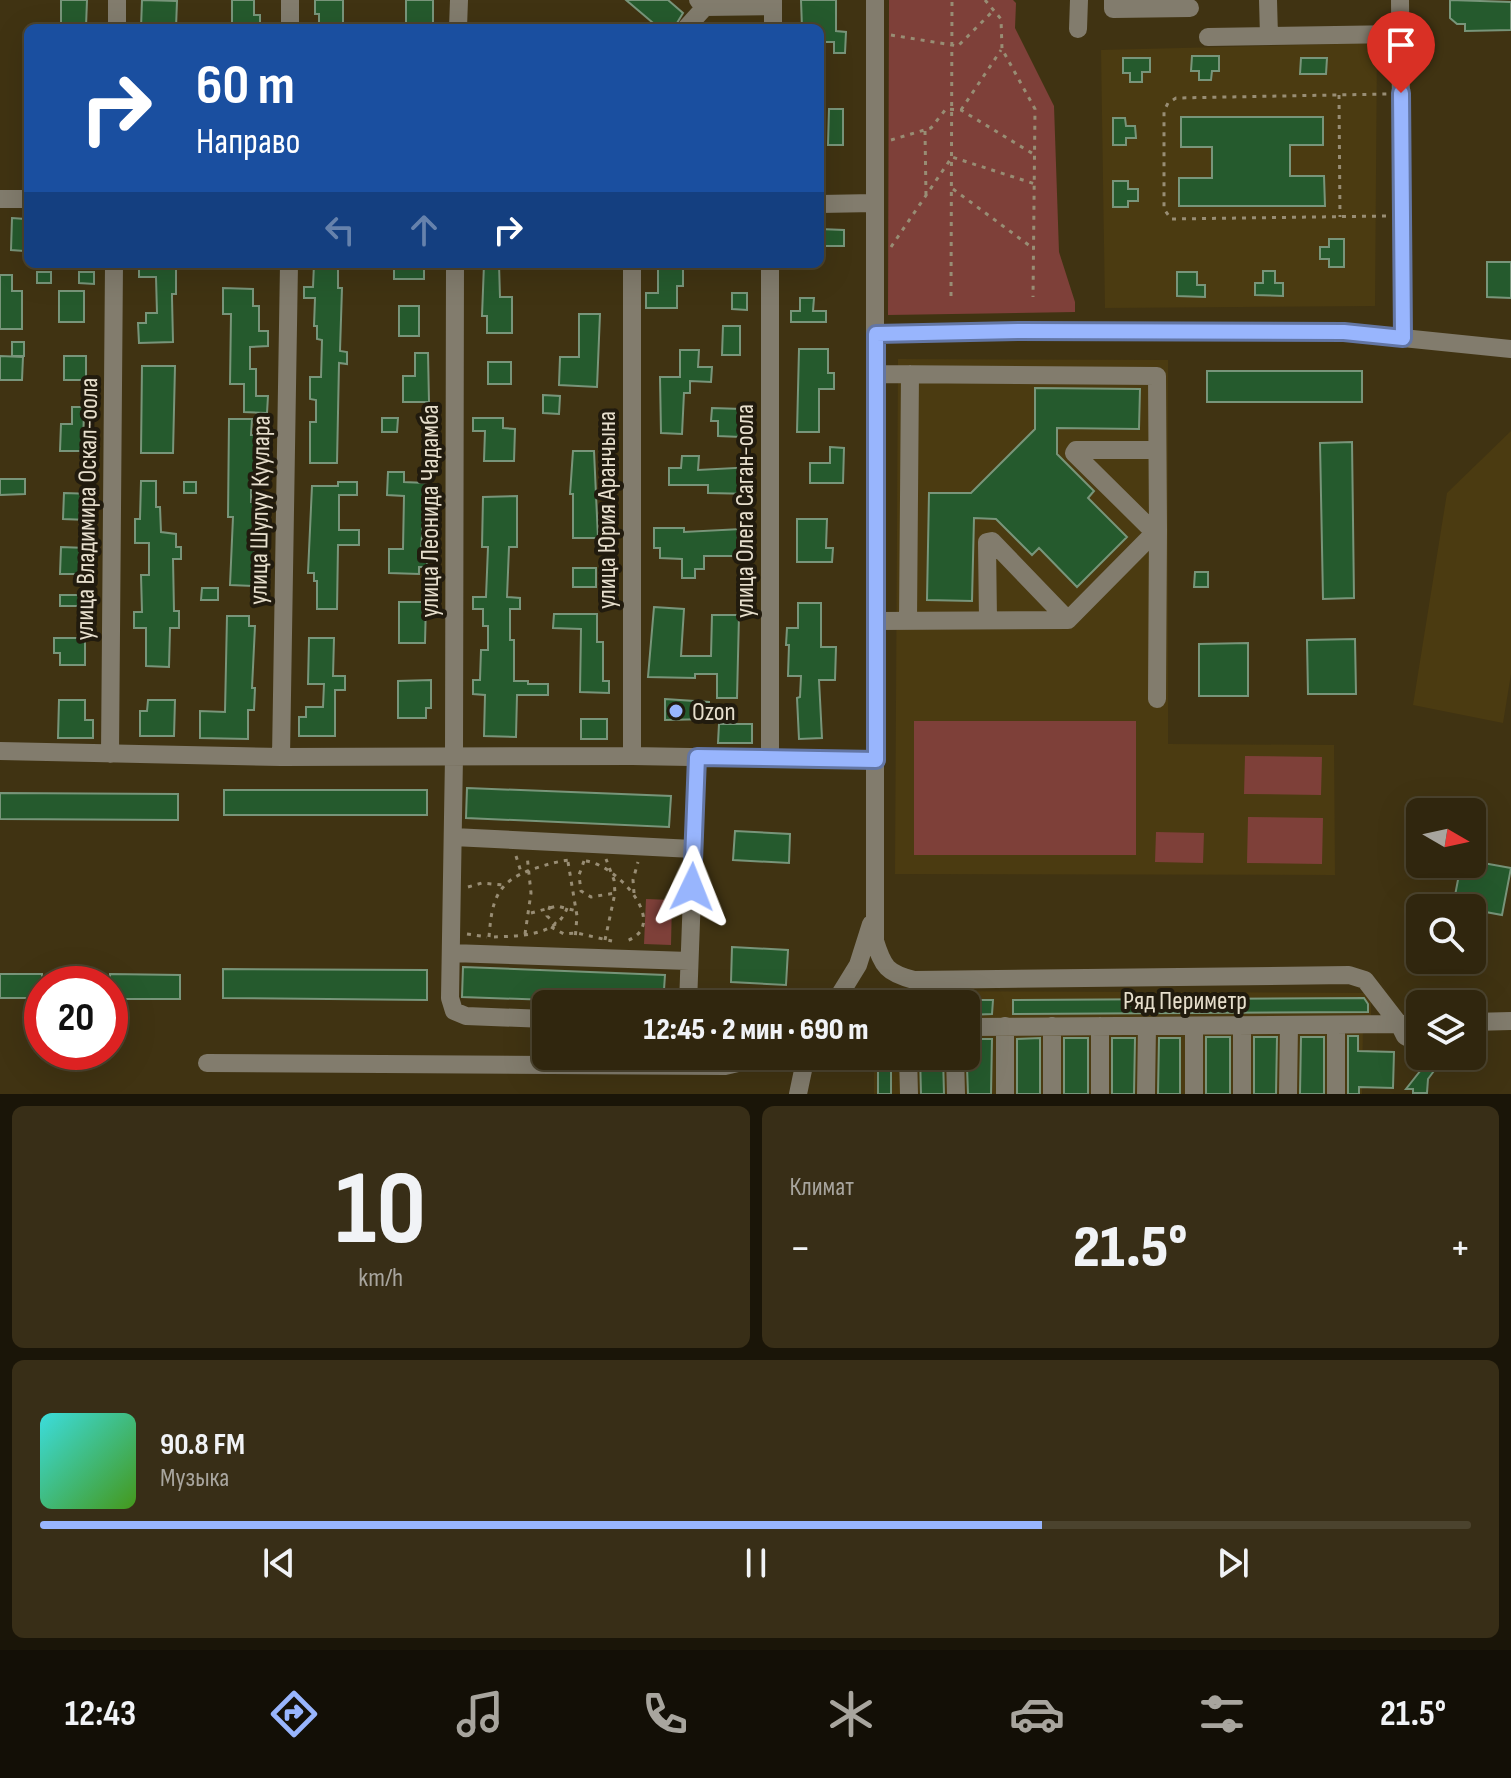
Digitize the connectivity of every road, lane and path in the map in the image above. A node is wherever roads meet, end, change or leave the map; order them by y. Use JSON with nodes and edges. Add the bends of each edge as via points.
{"nodes":[{"id":1,"x":117,"y":0,"type":"edge"},
{"id":2,"x":290,"y":0,"type":"edge"},
{"id":3,"x":459,"y":0,"type":"edge"},
{"id":4,"x":875,"y":0,"type":"edge"},
{"id":5,"x":952,"y":0,"type":"edge"},
{"id":6,"x":985,"y":0,"type":"edge"},
{"id":7,"x":1079,"y":0,"type":"edge"},
{"id":8,"x":1113,"y":0,"type":"edge"},
{"id":9,"x":1268,"y":0,"type":"edge"},
{"id":10,"x":1400,"y":0,"type":"edge"},
{"id":11,"x":701,"y":3,"type":"edge"},
{"id":12,"x":773,"y":3,"type":"edge"},
{"id":13,"x":1190,"y":8,"type":"dead end"},
{"id":14,"x":994,"y":10,"type":"junction"},
{"id":15,"x":117,"y":24,"type":"edge"},
{"id":16,"x":290,"y":24,"type":"edge"},
{"id":17,"x":458,"y":24,"type":"edge"},
{"id":18,"x":688,"y":24,"type":"edge"},
{"id":19,"x":773,"y":24,"type":"edge"},
{"id":20,"x":1078,"y":29,"type":"dead end"},
{"id":21,"x":887,"y":34,"type":"dead end"},
{"id":22,"x":1401,"y":34,"type":"junction"},
{"id":23,"x":1269,"y":36,"type":"junction"},
{"id":24,"x":1208,"y":37,"type":"dead end"},
{"id":25,"x":952,"y":46,"type":"junction"},
{"id":26,"x":1002,"y":49,"type":"junction"},
{"id":27,"x":1376,"y":94,"type":"dead end"},
{"id":28,"x":1339,"y":95,"type":"junction"},
{"id":29,"x":952,"y":109,"type":"junction"},
{"id":30,"x":961,"y":110,"type":"junction"},
{"id":31,"x":925,"y":131,"type":"junction"},
{"id":32,"x":887,"y":141,"type":"dead end"},
{"id":33,"x":1035,"y":155,"type":"junction"},
{"id":34,"x":952,"y":157,"type":"junction"},
{"id":35,"x":1035,"y":184,"type":"junction"},
{"id":36,"x":951,"y":188,"type":"junction"},
{"id":37,"x":926,"y":196,"type":"junction"},
{"id":38,"x":0,"y":199,"type":"edge"},
{"id":39,"x":24,"y":199,"type":"edge"},
{"id":40,"x":874,"y":203,"type":"junction"},
{"id":41,"x":824,"y":204,"type":"edge"},
{"id":42,"x":1402,"y":216,"type":"junction"},
{"id":43,"x":1340,"y":217,"type":"junction"},
{"id":44,"x":1034,"y":249,"type":"junction"},
{"id":45,"x":887,"y":253,"type":"dead end"},
{"id":46,"x":114,"y":268,"type":"edge"},
{"id":47,"x":289,"y":268,"type":"edge"},
{"id":48,"x":455,"y":268,"type":"edge"},
{"id":49,"x":632,"y":268,"type":"edge"},
{"id":50,"x":770,"y":268,"type":"edge"},
{"id":51,"x":951,"y":296,"type":"dead end"},
{"id":52,"x":1033,"y":297,"type":"dead end"},
{"id":53,"x":876,"y":334,"type":"junction"},
{"id":54,"x":1403,"y":338,"type":"junction"},
{"id":55,"x":1511,"y":349,"type":"edge"},
{"id":56,"x":876,"y":374,"type":"junction"},
{"id":57,"x":910,"y":374,"type":"junction"},
{"id":58,"x":1157,"y":450,"type":"junction"},
{"id":59,"x":1156,"y":531,"type":"junction"},
{"id":60,"x":988,"y":620,"type":"junction"},
{"id":61,"x":1068,"y":620,"type":"junction"},
{"id":62,"x":876,"y":621,"type":"junction"},
{"id":63,"x":908,"y":621,"type":"junction"},
{"id":64,"x":1157,"y":699,"type":"dead end"},
{"id":65,"x":0,"y":751,"type":"edge"},
{"id":66,"x":110,"y":754,"type":"junction"},
{"id":67,"x":632,"y":756,"type":"junction"},
{"id":68,"x":281,"y":757,"type":"junction"},
{"id":69,"x":454,"y":757,"type":"junction"},
{"id":70,"x":697,"y":757,"type":"junction"},
{"id":71,"x":770,"y":759,"type":"junction"},
{"id":72,"x":876,"y":760,"type":"junction"},
{"id":73,"x":453,"y":837,"type":"junction"},
{"id":74,"x":521,"y":841,"type":"junction"},
{"id":75,"x":604,"y":845,"type":"junction"},
{"id":76,"x":651,"y":847,"type":"junction"},
{"id":77,"x":693,"y":849,"type":"junction"},
{"id":78,"x":565,"y":852,"type":"junction"},
{"id":79,"x":584,"y":861,"type":"junction"},
{"id":80,"x":607,"y":868,"type":"junction"},
{"id":81,"x":530,"y":870,"type":"junction"},
{"id":82,"x":503,"y":885,"type":"junction"},
{"id":83,"x":463,"y":893,"type":"dead end"},
{"id":84,"x":615,"y":893,"type":"junction"},
{"id":85,"x":634,"y":895,"type":"junction"},
{"id":86,"x":550,"y":906,"type":"junction"},
{"id":87,"x":567,"y":908,"type":"junction"},
{"id":88,"x":875,"y":910,"type":"junction"},
{"id":89,"x":577,"y":911,"type":"junction"},
{"id":90,"x":529,"y":913,"type":"junction"},
{"id":91,"x":556,"y":924,"type":"junction"},
{"id":92,"x":466,"y":926,"type":"dead end"},
{"id":93,"x":551,"y":927,"type":"junction"},
{"id":94,"x":577,"y":933,"type":"junction"},
{"id":95,"x":470,"y":934,"type":"dead end"},
{"id":96,"x":525,"y":934,"type":"junction"},
{"id":97,"x":488,"y":937,"type":"junction"},
{"id":98,"x":606,"y":940,"type":"junction"},
{"id":99,"x":451,"y":953,"type":"junction"},
{"id":100,"x":475,"y":954,"type":"junction"},
{"id":101,"x":518,"y":955,"type":"junction"},
{"id":102,"x":567,"y":957,"type":"junction"},
{"id":103,"x":689,"y":961,"type":"junction"},
{"id":104,"x":688,"y":990,"type":"edge"},
{"id":105,"x":843,"y":990,"type":"edge"},
{"id":106,"x":532,"y":1018,"type":"edge"},
{"id":107,"x":1511,"y":1021,"type":"edge"},
{"id":108,"x":1486,"y":1022,"type":"edge"},
{"id":109,"x":1399,"y":1024,"type":"junction"},
{"id":110,"x":1406,"y":1024,"type":"edge"},
{"id":111,"x":1289,"y":1025,"type":"junction"},
{"id":112,"x":1336,"y":1025,"type":"junction"},
{"id":113,"x":1005,"y":1026,"type":"junction"},
{"id":114,"x":1052,"y":1026,"type":"junction"},
{"id":115,"x":1100,"y":1026,"type":"junction"},
{"id":116,"x":1147,"y":1026,"type":"junction"},
{"id":117,"x":1194,"y":1026,"type":"junction"},
{"id":118,"x":1242,"y":1026,"type":"junction"},
{"id":119,"x":980,"y":1027,"type":"edge"},
{"id":120,"x":1406,"y":1037,"type":"edge"},
{"id":121,"x":207,"y":1063,"type":"dead end"},
{"id":122,"x":532,"y":1065,"type":"edge"},
{"id":123,"x":803,"y":1070,"type":"edge"},
{"id":124,"x":908,"y":1070,"type":"edge"},
{"id":125,"x":955,"y":1070,"type":"edge"},
{"id":126,"x":798,"y":1094,"type":"edge"},
{"id":127,"x":909,"y":1094,"type":"edge"},
{"id":128,"x":956,"y":1094,"type":"edge"},
{"id":129,"x":1005,"y":1094,"type":"edge"},
{"id":130,"x":1052,"y":1094,"type":"edge"},
{"id":131,"x":1100,"y":1094,"type":"edge"},
{"id":132,"x":1146,"y":1094,"type":"edge"},
{"id":133,"x":1194,"y":1094,"type":"edge"},
{"id":134,"x":1242,"y":1094,"type":"edge"},
{"id":135,"x":1288,"y":1094,"type":"edge"},
{"id":136,"x":1336,"y":1094,"type":"edge"}],
"edges":[{"from":1,"to":15,"type":"street"},
{"from":2,"to":16,"type":"street"},
{"from":3,"to":17,"type":"street"},
{"from":4,"to":40,"type":"street"},
{"from":5,"to":25,"type":"path"},
{"from":6,"to":14,"type":"path"},
{"from":7,"to":20,"type":"street"},
{"from":8,"to":13,"type":"street","via":[[1113,9]]},
{"from":9,"to":23,"type":"street"},
{"from":10,"to":22,"type":"street"},
{"from":11,"to":12,"type":"street"},
{"from":11,"to":18,"type":"street"},
{"from":12,"to":19,"type":"street"},
{"from":14,"to":25,"type":"path","via":[[961,44]]},
{"from":14,"to":26,"type":"path","via":[[1001,22]]},
{"from":21,"to":25,"type":"path"},
{"from":22,"to":23,"type":"street"},
{"from":22,"to":42,"type":"street"},
{"from":23,"to":24,"type":"street"},
{"from":25,"to":29,"type":"path"},
{"from":26,"to":30,"type":"path"},
{"from":26,"to":33,"type":"path","via":[[1034,104]]},
{"from":27,"to":28,"type":"path"},
{"from":28,"to":43,"type":"path"},
{"from":28,"to":43,"type":"path","via":[[1171,100],[1164,111],[1164,209],[1175,221]]},
{"from":29,"to":30,"type":"path"},
{"from":29,"to":31,"type":"path"},
{"from":29,"to":34,"type":"path"},
{"from":30,"to":33,"type":"path"},
{"from":31,"to":32,"type":"path"},
{"from":31,"to":37,"type":"path"},
{"from":33,"to":35,"type":"path"},
{"from":34,"to":35,"type":"path"},
{"from":34,"to":36,"type":"path"},
{"from":34,"to":37,"type":"path"},
{"from":35,"to":44,"type":"path"},
{"from":36,"to":44,"type":"path"},
{"from":36,"to":51,"type":"path"},
{"from":37,"to":45,"type":"path"},
{"from":38,"to":39,"type":"street"},
{"from":40,"to":41,"type":"street"},
{"from":40,"to":53,"type":"street"},
{"from":42,"to":43,"type":"path"},
{"from":42,"to":54,"type":"street"},
{"from":44,"to":52,"type":"path"},
{"from":46,"to":66,"type":"street","name":"улица Владимира Оскал-оола"},
{"from":47,"to":68,"type":"street","name":"улица Шулуу Куулара"},
{"from":48,"to":69,"type":"street","name":"улица Леонида Чадамба"},
{"from":49,"to":67,"type":"street","name":"улица Юрия Аранчына"},
{"from":50,"to":71,"type":"street","name":"улица Олега Саган-оола"},
{"from":53,"to":54,"type":"street","via":[[1344,332]]},
{"from":53,"to":56,"type":"street"},
{"from":54,"to":55,"type":"street"},
{"from":56,"to":57,"type":"street"},
{"from":56,"to":62,"type":"street"},
{"from":57,"to":58,"type":"street","via":[[1157,376]]},
{"from":57,"to":63,"type":"street"},
{"from":58,"to":59,"type":"street"},
{"from":58,"to":59,"type":"street","via":[[1074,453]]},
{"from":59,"to":61,"type":"street"},
{"from":59,"to":64,"type":"street"},
{"from":60,"to":61,"type":"street"},
{"from":60,"to":61,"type":"street","via":[[987,542],[992,541]]},
{"from":60,"to":63,"type":"street"},
{"from":62,"to":63,"type":"street"},
{"from":62,"to":72,"type":"street"},
{"from":65,"to":66,"type":"street"},
{"from":66,"to":68,"type":"street"},
{"from":67,"to":69,"type":"street"},
{"from":67,"to":70,"type":"street"},
{"from":68,"to":69,"type":"street"},
{"from":69,"to":73,"type":"street","name":"улица Леонида Чадамба"},
{"from":70,"to":71,"type":"street"},
{"from":70,"to":77,"type":"street"},
{"from":71,"to":72,"type":"street"},
{"from":72,"to":88,"type":"street"},
{"from":73,"to":74,"type":"street"},
{"from":73,"to":99,"type":"street","name":"улица Леонида Чадамба"},
{"from":74,"to":78,"type":"street"},
{"from":74,"to":81,"type":"path"},
{"from":75,"to":76,"type":"street"},
{"from":75,"to":78,"type":"street"},
{"from":75,"to":80,"type":"path"},
{"from":76,"to":77,"type":"street"},
{"from":76,"to":85,"type":"path","via":[[635,868]]},
{"from":77,"to":103,"type":"street"},
{"from":78,"to":79,"type":"path"},
{"from":78,"to":81,"type":"path"},
{"from":78,"to":89,"type":"path"},
{"from":79,"to":80,"type":"path"},
{"from":79,"to":84,"type":"path","via":[[581,891],[591,897]]},
{"from":80,"to":84,"type":"path"},
{"from":80,"to":85,"type":"path"},
{"from":81,"to":82,"type":"path"},
{"from":81,"to":90,"type":"path"},
{"from":82,"to":83,"type":"path","via":[[475,884]]},
{"from":82,"to":97,"type":"path","via":[[493,905]]},
{"from":84,"to":98,"type":"path"},
{"from":85,"to":98,"type":"path","via":[[643,910],[638,933],[623,942]]},
{"from":86,"to":87,"type":"path"},
{"from":86,"to":90,"type":"path"},
{"from":86,"to":91,"type":"path","via":[[547,916]]},
{"from":87,"to":89,"type":"path"},
{"from":87,"to":91,"type":"path"},
{"from":88,"to":105,"type":"street","via":[[858,965]]},
{"from":88,"to":109,"type":"street","via":[[882,964],[895,975],[914,980],[1349,975],[1365,980]]},
{"from":89,"to":94,"type":"path"},
{"from":90,"to":96,"type":"path"},
{"from":91,"to":93,"type":"path"},
{"from":92,"to":95,"type":"path"},
{"from":93,"to":94,"type":"path"},
{"from":93,"to":96,"type":"path"},
{"from":94,"to":98,"type":"path"},
{"from":94,"to":102,"type":"path"},
{"from":96,"to":97,"type":"path"},
{"from":96,"to":101,"type":"path"},
{"from":97,"to":100,"type":"path"},
{"from":99,"to":100,"type":"street"},
{"from":99,"to":106,"type":"street","name":"улица Леонида Чадамба","via":[[454,1011]]},
{"from":100,"to":101,"type":"street"},
{"from":101,"to":102,"type":"street"},
{"from":102,"to":103,"type":"street"},
{"from":103,"to":104,"type":"street"},
{"from":107,"to":108,"type":"street"},
{"from":109,"to":110,"type":"street","name":"Ряд Периметр"},
{"from":109,"to":112,"type":"street","name":"Ряд Периметр"},
{"from":109,"to":120,"type":"street"},
{"from":111,"to":112,"type":"street","name":"Ряд Периметр"},
{"from":111,"to":118,"type":"street","name":"Ряд Периметр"},
{"from":111,"to":135,"type":"street"},
{"from":112,"to":136,"type":"street"},
{"from":113,"to":114,"type":"street","name":"Ряд Периметр"},
{"from":113,"to":119,"type":"street","name":"Ряд Периметр"},
{"from":113,"to":129,"type":"street"},
{"from":114,"to":115,"type":"street","name":"Ряд Периметр"},
{"from":114,"to":130,"type":"street"},
{"from":115,"to":116,"type":"street","name":"Ряд Периметр"},
{"from":115,"to":131,"type":"street"},
{"from":116,"to":117,"type":"street","name":"Ряд Периметр"},
{"from":116,"to":132,"type":"street"},
{"from":117,"to":118,"type":"street","name":"Ряд Периметр"},
{"from":117,"to":133,"type":"street"},
{"from":118,"to":134,"type":"street"},
{"from":121,"to":122,"type":"street"},
{"from":123,"to":126,"type":"street"},
{"from":124,"to":127,"type":"street"},
{"from":125,"to":128,"type":"street"}]}
